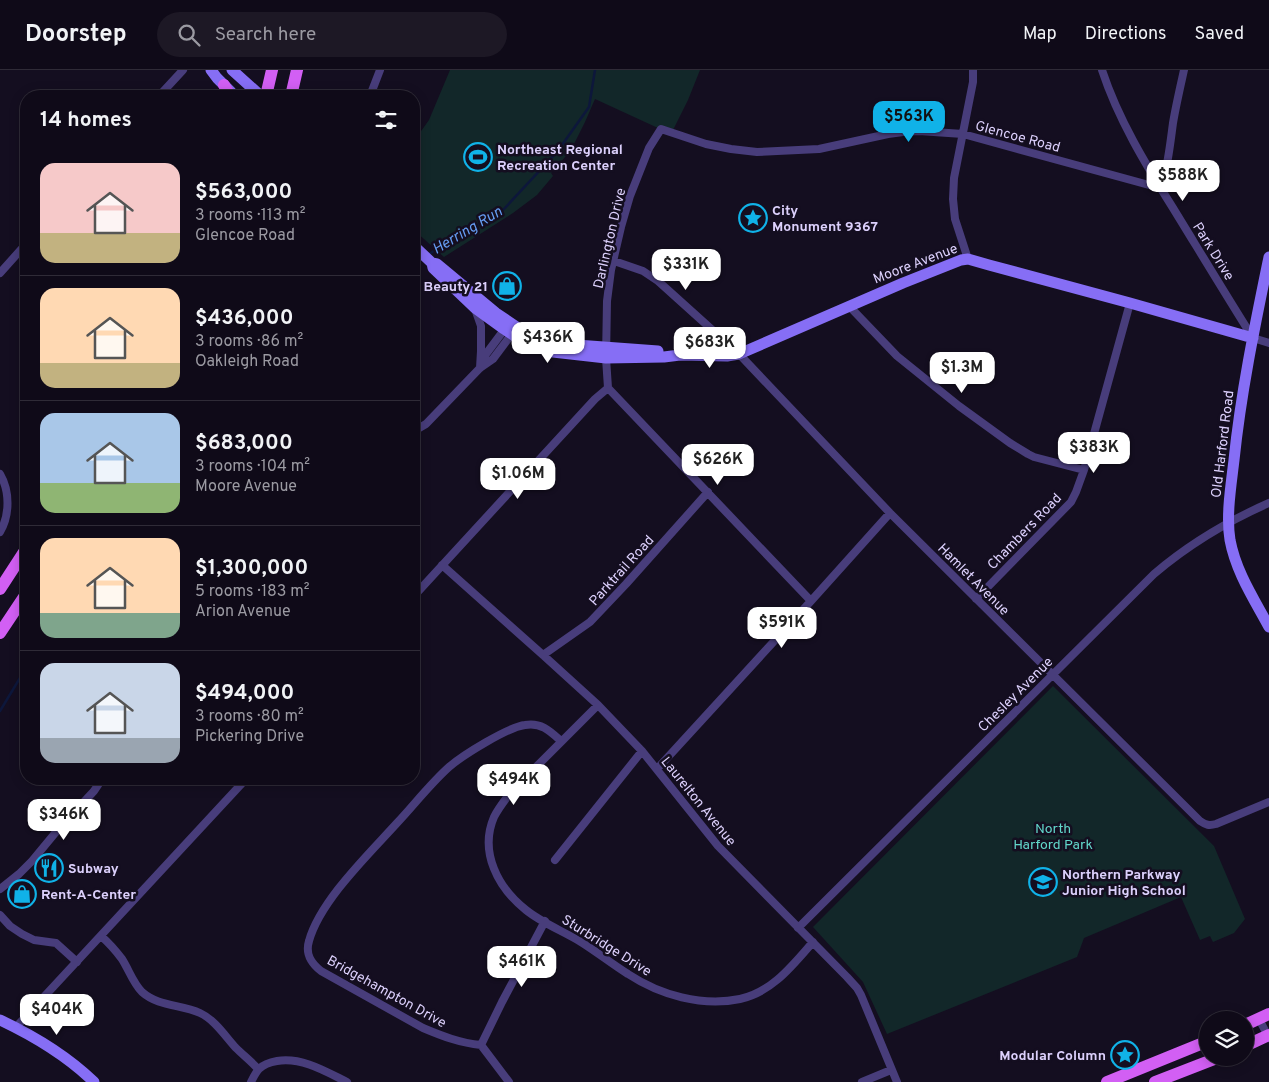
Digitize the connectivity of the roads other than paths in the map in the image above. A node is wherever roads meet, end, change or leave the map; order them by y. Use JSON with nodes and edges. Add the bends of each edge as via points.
{"nodes":[{"id":1,"x":183,"y":70,"type":"edge"},
{"id":2,"x":211,"y":70,"type":"edge"},
{"id":3,"x":232,"y":70,"type":"edge"},
{"id":4,"x":272,"y":70,"type":"edge"},
{"id":5,"x":297,"y":70,"type":"edge"},
{"id":6,"x":380,"y":70,"type":"edge"},
{"id":7,"x":973,"y":70,"type":"edge"},
{"id":8,"x":1102,"y":70,"type":"edge"},
{"id":9,"x":1184,"y":70,"type":"edge"},
{"id":10,"x":165,"y":90,"type":"edge"},
{"id":11,"x":226,"y":90,"type":"edge"},
{"id":12,"x":254,"y":90,"type":"edge"},
{"id":13,"x":267,"y":90,"type":"edge"},
{"id":14,"x":292,"y":90,"type":"edge"},
{"id":15,"x":372,"y":90,"type":"edge"},
{"id":16,"x":661,"y":129,"type":"joint"},
{"id":17,"x":963,"y":134,"type":"junction"},
{"id":18,"x":1160,"y":188,"type":"junction"},
{"id":19,"x":20,"y":251,"type":"edge"},
{"id":20,"x":420,"y":251,"type":"edge"},
{"id":21,"x":1269,"y":257,"type":"edge"},
{"id":22,"x":968,"y":258,"type":"junction"},
{"id":23,"x":614,"y":261,"type":"junction"},
{"id":24,"x":432,"y":262,"type":"junction"},
{"id":25,"x":0,"y":273,"type":"edge"},
{"id":26,"x":1130,"y":303,"type":"junction"},
{"id":27,"x":849,"y":306,"type":"junction"},
{"id":28,"x":475,"y":308,"type":"junction"},
{"id":29,"x":510,"y":328,"type":"junction"},
{"id":30,"x":1253,"y":338,"type":"junction"},
{"id":31,"x":1269,"y":343,"type":"edge"},
{"id":32,"x":607,"y":353,"type":"junction"},
{"id":33,"x":739,"y":354,"type":"junction"},
{"id":34,"x":480,"y":368,"type":"junction"},
{"id":35,"x":608,"y":388,"type":"junction"},
{"id":36,"x":420,"y":428,"type":"edge"},
{"id":37,"x":1084,"y":470,"type":"junction"},
{"id":38,"x":0,"y":474,"type":"edge"},
{"id":39,"x":708,"y":492,"type":"junction"},
{"id":40,"x":1269,"y":503,"type":"edge"},
{"id":41,"x":890,"y":513,"type":"junction"},
{"id":42,"x":1229,"y":522,"type":"junction"},
{"id":43,"x":0,"y":532,"type":"edge"},
{"id":44,"x":20,"y":558,"type":"edge"},
{"id":45,"x":442,"y":565,"type":"junction"},
{"id":46,"x":0,"y":589,"type":"edge"},
{"id":47,"x":420,"y":589,"type":"edge"},
{"id":48,"x":976,"y":599,"type":"junction"},
{"id":49,"x":811,"y":601,"type":"junction"},
{"id":50,"x":20,"y":603,"type":"edge"},
{"id":51,"x":20,"y":607,"type":"edge"},
{"id":52,"x":11,"y":617,"type":"junction"},
{"id":53,"x":1269,"y":627,"type":"edge"},
{"id":54,"x":0,"y":633,"type":"edge"},
{"id":55,"x":543,"y":655,"type":"junction"},
{"id":56,"x":1053,"y":674,"type":"junction"},
{"id":57,"x":598,"y":705,"type":"junction"},
{"id":58,"x":561,"y":741,"type":"junction"},
{"id":59,"x":642,"y":751,"type":"junction"},
{"id":60,"x":657,"y":769,"type":"junction"},
{"id":61,"x":98,"y":785,"type":"edge"},
{"id":62,"x":240,"y":785,"type":"edge"},
{"id":63,"x":1269,"y":802,"type":"edge"},
{"id":64,"x":555,"y":860,"type":"dead end"},
{"id":65,"x":2,"y":886,"type":"edge"},
{"id":66,"x":0,"y":915,"type":"edge"},
{"id":67,"x":545,"y":921,"type":"junction"},
{"id":68,"x":798,"y":928,"type":"junction"},
{"id":69,"x":101,"y":936,"type":"junction"},
{"id":70,"x":813,"y":942,"type":"junction"},
{"id":71,"x":77,"y":962,"type":"junction"},
{"id":72,"x":1264,"y":1016,"type":"edge"},
{"id":73,"x":0,"y":1020,"type":"edge"},
{"id":74,"x":16,"y":1027,"type":"junction"},
{"id":75,"x":1269,"y":1036,"type":"edge"},
{"id":76,"x":1254,"y":1042,"type":"edge"},
{"id":77,"x":481,"y":1045,"type":"junction"},
{"id":78,"x":1199,"y":1045,"type":"edge"},
{"id":79,"x":1152,"y":1063,"type":"junction"},
{"id":80,"x":1199,"y":1065,"type":"edge"},
{"id":81,"x":258,"y":1069,"type":"junction"},
{"id":82,"x":892,"y":1070,"type":"junction"},
{"id":83,"x":1157,"y":1081,"type":"edge"},
{"id":84,"x":94,"y":1082,"type":"edge"},
{"id":85,"x":251,"y":1082,"type":"edge"},
{"id":86,"x":347,"y":1082,"type":"edge"},
{"id":87,"x":509,"y":1082,"type":"edge"},
{"id":88,"x":862,"y":1082,"type":"edge"},
{"id":89,"x":897,"y":1082,"type":"edge"},
{"id":90,"x":1107,"y":1082,"type":"edge"}],
"edges":[{"from":1,"to":10,"type":"street"},
{"from":2,"to":11,"type":"street"},
{"from":3,"to":12,"type":"street"},
{"from":4,"to":13,"type":"main road"},
{"from":5,"to":14,"type":"main road"},
{"from":6,"to":15,"type":"street"},
{"from":7,"to":17,"type":"street"},
{"from":8,"to":18,"type":"street","name":"Park Drive","via":[[1116,105]]},
{"from":9,"to":18,"type":"street","via":[[1166,174]]},
{"from":16,"to":17,"type":"street","name":"Glencoe Road","via":[[706,144],[757,152],[819,149],[903,132]]},
{"from":16,"to":23,"type":"street","name":"Darlington Drive","via":[[648,148],[630,196]]},
{"from":17,"to":18,"type":"street","name":"Glencoe Road"},
{"from":17,"to":22,"type":"street","via":[[953,199],[955,219]]},
{"from":18,"to":30,"type":"street","name":"Park Drive"},
{"from":19,"to":25,"type":"street"},
{"from":20,"to":24,"type":"street"},
{"from":21,"to":30,"type":"street","name":"Old Harford Road"},
{"from":22,"to":26,"type":"street","name":"Moore Avenue"},
{"from":22,"to":27,"type":"street","name":"Moore Avenue"},
{"from":23,"to":32,"type":"street","name":"Darlington Drive","via":[[607,301]]},
{"from":23,"to":33,"type":"street","name":"Hamlet Avenue","via":[[643,271],[658,281]]},
{"from":24,"to":28,"type":"street","via":[[433,268]]},
{"from":24,"to":29,"type":"street"},
{"from":26,"to":30,"type":"street","name":"Moore Avenue"},
{"from":26,"to":37,"type":"street","name":"Chambers Road"},
{"from":27,"to":33,"type":"street","name":"Moore Avenue"},
{"from":27,"to":37,"type":"street","via":[[897,356],[1020,450],[1034,457]]},
{"from":28,"to":29,"type":"street"},
{"from":28,"to":34,"type":"street","via":[[481,326]]},
{"from":29,"to":32,"type":"street","name":"Moore Avenue","via":[[546,340]]},
{"from":29,"to":34,"type":"street","via":[[486,354]]},
{"from":30,"to":31,"type":"street"},
{"from":30,"to":42,"type":"street","name":"Old Harford Road","via":[[1238,420]]},
{"from":32,"to":33,"type":"street","name":"Moore Avenue"},
{"from":32,"to":35,"type":"street","name":"Darlington Drive"},
{"from":33,"to":41,"type":"street","name":"Hamlet Avenue"},
{"from":34,"to":36,"type":"street"},
{"from":35,"to":39,"type":"street"},
{"from":35,"to":45,"type":"street"},
{"from":37,"to":48,"type":"street","name":"Chambers Road","via":[[1072,502]]},
{"from":38,"to":43,"type":"street","via":[[8,508]]},
{"from":39,"to":49,"type":"street"},
{"from":39,"to":55,"type":"street","name":"Parktrail Road","via":[[590,622]]},
{"from":40,"to":42,"type":"street","name":"Chesley Avenue"},
{"from":41,"to":48,"type":"street","name":"Hamlet Avenue"},
{"from":41,"to":49,"type":"street"},
{"from":42,"to":53,"type":"street","name":"Old Harford Road","via":[[1230,541],[1240,572]]},
{"from":42,"to":56,"type":"street","name":"Chesley Avenue","via":[[1154,574]]},
{"from":44,"to":46,"type":"main road"},
{"from":45,"to":47,"type":"street"},
{"from":45,"to":55,"type":"street","name":"Laurelton Avenue"},
{"from":48,"to":56,"type":"street","name":"Hamlet Avenue"},
{"from":49,"to":60,"type":"street"},
{"from":50,"to":52,"type":"main road"},
{"from":51,"to":52,"type":"main road"},
{"from":52,"to":54,"type":"main road"},
{"from":55,"to":57,"type":"street","name":"Laurelton Avenue"},
{"from":56,"to":63,"type":"street","name":"Hamlet Avenue","via":[[1206,824],[1211,826]]},
{"from":56,"to":68,"type":"street","name":"Chesley Avenue"},
{"from":57,"to":58,"type":"street","name":"Sturbridge Drive"},
{"from":57,"to":59,"type":"street","name":"Laurelton Avenue"},
{"from":58,"to":67,"type":"street","name":"Sturbridge Drive","via":[[499,807],[488,843],[494,871],[502,885],[526,910]]},
{"from":58,"to":77,"type":"street","name":"Bridgehampton Drive","via":[[542,726],[524,725],[509,730],[449,767],[336,892],[308,941],[310,959],[321,971],[439,1035]]},
{"from":59,"to":60,"type":"street","name":"Laurelton Avenue"},
{"from":59,"to":64,"type":"street"},
{"from":60,"to":68,"type":"street","name":"Laurelton Avenue","via":[[718,846]]},
{"from":61,"to":65,"type":"street","via":[[32,861]]},
{"from":62,"to":69,"type":"street"},
{"from":66,"to":71,"type":"street","via":[[10,926],[34,940],[56,943]]},
{"from":67,"to":70,"type":"street","name":"Sturbridge Drive","via":[[644,983],[675,995],[712,1002],[740,999],[764,990],[787,972]]},
{"from":67,"to":77,"type":"street"},
{"from":68,"to":70,"type":"street","name":"Laurelton Avenue"},
{"from":69,"to":71,"type":"street"},
{"from":69,"to":81,"type":"street","via":[[116,951],[142,992],[164,1004],[207,1017]]},
{"from":70,"to":82,"type":"street","name":"Laurelton Avenue","via":[[857,988]]},
{"from":71,"to":74,"type":"street"},
{"from":72,"to":75,"type":"street"},
{"from":73,"to":74,"type":"street"},
{"from":74,"to":84,"type":"street","via":[[56,1051]]},
{"from":75,"to":76,"type":"main road"},
{"from":77,"to":87,"type":"street"},
{"from":78,"to":79,"type":"main road"},
{"from":79,"to":83,"type":"street"},
{"from":79,"to":90,"type":"main road"},
{"from":80,"to":83,"type":"main road"},
{"from":81,"to":85,"type":"street"},
{"from":81,"to":86,"type":"street","via":[[271,1062],[299,1061]]},
{"from":82,"to":88,"type":"street"},
{"from":82,"to":89,"type":"street","name":"Laurelton Avenue"}]}
